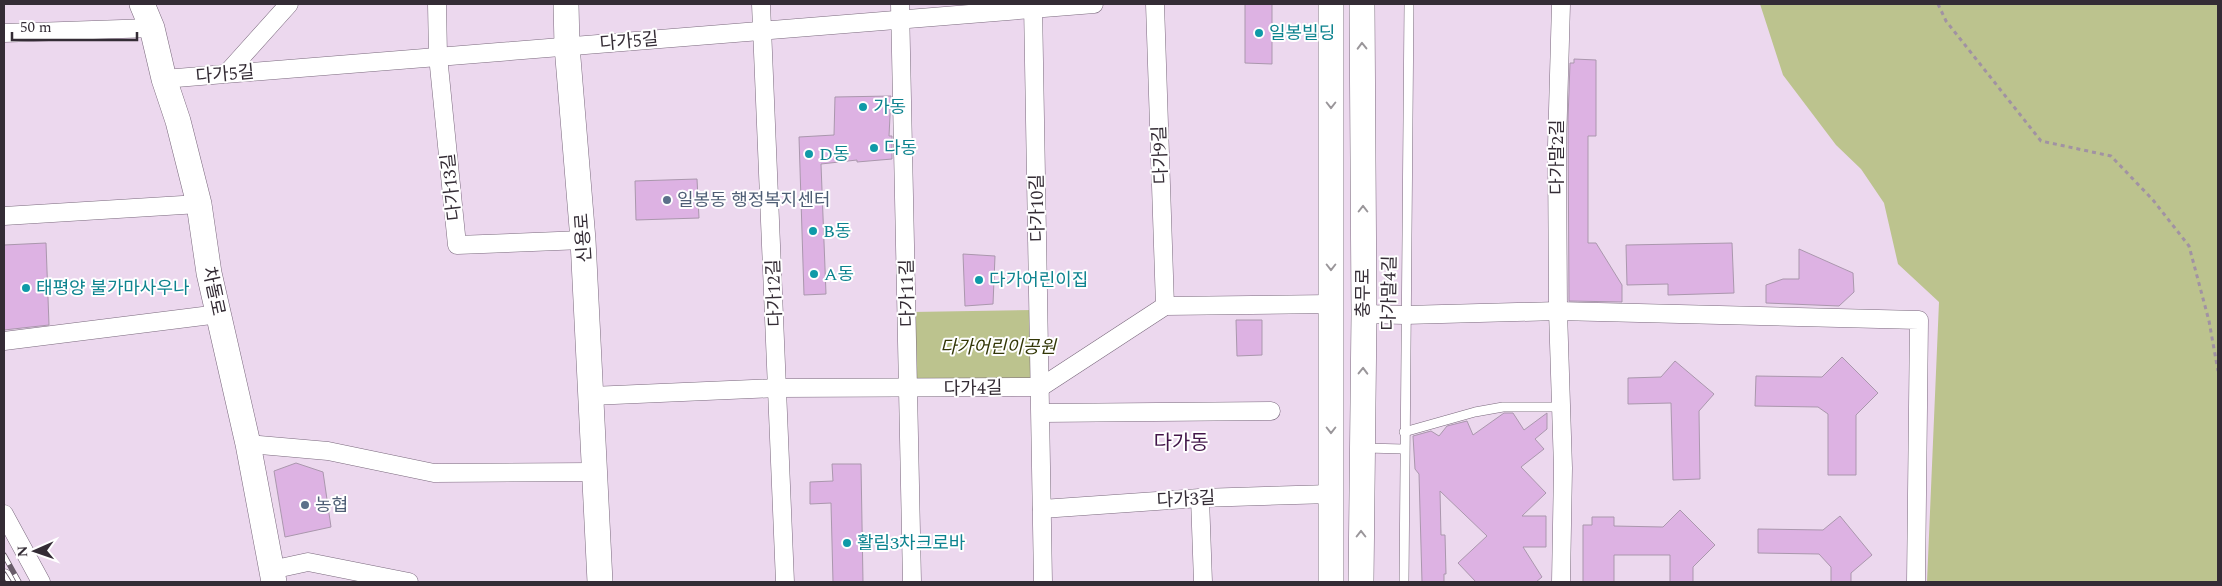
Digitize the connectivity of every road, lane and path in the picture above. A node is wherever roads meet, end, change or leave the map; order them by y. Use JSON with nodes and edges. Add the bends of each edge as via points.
{"nodes":[{"id":1,"x":142,"y":4,"type":"edge"},
{"id":2,"x":289,"y":4,"type":"edge"},
{"id":3,"x":437,"y":4,"type":"edge"},
{"id":4,"x":566,"y":4,"type":"edge"},
{"id":5,"x":761,"y":4,"type":"edge"},
{"id":6,"x":1094,"y":4,"type":"edge"},
{"id":7,"x":1155,"y":4,"type":"edge"},
{"id":8,"x":1331,"y":4,"type":"edge"},
{"id":9,"x":1362,"y":4,"type":"edge"},
{"id":10,"x":1409,"y":4,"type":"edge"},
{"id":11,"x":1561,"y":4,"type":"edge"},
{"id":12,"x":1938,"y":4,"type":"edge"},
{"id":13,"x":1033,"y":6,"type":"edge"},
{"id":14,"x":900,"y":12,"type":"edge"},
{"id":15,"x":152,"y":28,"type":"junction"},
{"id":16,"x":762,"y":30,"type":"junction"},
{"id":17,"x":4,"y":33,"type":"edge"},
{"id":18,"x":567,"y":46,"type":"junction"},
{"id":19,"x":438,"y":56,"type":"junction"},
{"id":20,"x":227,"y":73,"type":"junction"},
{"id":21,"x":164,"y":78,"type":"junction"},
{"id":22,"x":199,"y":204,"type":"junction"},
{"id":23,"x":4,"y":216,"type":"edge"},
{"id":24,"x":583,"y":240,"type":"junction"},
{"id":25,"x":1331,"y":304,"type":"junction"},
{"id":26,"x":1165,"y":306,"type":"junction"},
{"id":27,"x":1558,"y":311,"type":"junction"},
{"id":28,"x":219,"y":314,"type":"junction"},
{"id":29,"x":1364,"y":314,"type":"junction"},
{"id":30,"x":1405,"y":315,"type":"junction"},
{"id":31,"x":4,"y":341,"type":"edge"},
{"id":32,"x":2218,"y":371,"type":"edge"},
{"id":33,"x":1040,"y":387,"type":"junction"},
{"id":34,"x":778,"y":388,"type":"junction"},
{"id":35,"x":909,"y":389,"type":"junction"},
{"id":36,"x":591,"y":396,"type":"junction"},
{"id":37,"x":1561,"y":407,"type":"junction"},
{"id":38,"x":1271,"y":411,"type":"dead end"},
{"id":39,"x":1041,"y":413,"type":"junction"},
{"id":40,"x":1404,"y":432,"type":"junction"},
{"id":41,"x":248,"y":444,"type":"junction"},
{"id":42,"x":1362,"y":448,"type":"junction"},
{"id":43,"x":1404,"y":449,"type":"junction"},
{"id":44,"x":594,"y":472,"type":"junction"},
{"id":45,"x":1331,"y":494,"type":"junction"},
{"id":46,"x":1200,"y":498,"type":"junction"},
{"id":47,"x":1042,"y":509,"type":"junction"},
{"id":48,"x":4,"y":514,"type":"edge"},
{"id":49,"x":273,"y":576,"type":"edge"},
{"id":50,"x":4,"y":578,"type":"edge"},
{"id":51,"x":6,"y":582,"type":"edge"},
{"id":52,"x":41,"y":582,"type":"edge"},
{"id":53,"x":409,"y":582,"type":"edge"},
{"id":54,"x":600,"y":582,"type":"edge"},
{"id":55,"x":785,"y":582,"type":"edge"},
{"id":56,"x":912,"y":582,"type":"edge"},
{"id":57,"x":1043,"y":582,"type":"edge"},
{"id":58,"x":1203,"y":582,"type":"edge"},
{"id":59,"x":1331,"y":582,"type":"edge"},
{"id":60,"x":1361,"y":582,"type":"edge"},
{"id":61,"x":1404,"y":582,"type":"edge"},
{"id":62,"x":1561,"y":582,"type":"edge"},
{"id":63,"x":1916,"y":582,"type":"edge"}],
"edges":[{"from":1,"to":15,"type":"street","name":"차돌로"},
{"from":2,"to":20,"type":"street"},
{"from":3,"to":19,"type":"street","name":"다가13길"},
{"from":4,"to":18,"type":"street","name":"신용로"},
{"from":5,"to":16,"type":"street","name":"다가12길"},
{"from":6,"to":13,"type":"street","name":"다가5길"},
{"from":7,"to":26,"type":"street","name":"다가9길"},
{"from":8,"to":25,"type":"street","name":"충무로","one_way":true},
{"from":29,"to":9,"type":"street","name":"충무로","one_way":true},
{"from":10,"to":30,"type":"lane","name":"다가말4길"},
{"from":11,"to":27,"type":"street","name":"다가말2길","via":[[1557,146]]},
{"from":12,"to":32,"type":"path","via":[[1946,21],[2041,141],[2112,156],[2190,246]]},
{"from":13,"to":14,"type":"street","name":"다가5길"},
{"from":13,"to":33,"type":"street","name":"다가10길"},
{"from":14,"to":16,"type":"street","name":"다가5길"},
{"from":14,"to":35,"type":"street","name":"다가11길"},
{"from":15,"to":17,"type":"street"},
{"from":15,"to":21,"type":"street","name":"차돌로"},
{"from":16,"to":18,"type":"street","name":"다가5길"},
{"from":16,"to":34,"type":"street","name":"다가12길"},
{"from":18,"to":19,"type":"street","name":"다가5길"},
{"from":18,"to":24,"type":"street","name":"신용로"},
{"from":19,"to":20,"type":"street","name":"다가5길"},
{"from":19,"to":24,"type":"street","name":"다가13길","via":[[457,245]]},
{"from":20,"to":21,"type":"street","name":"다가5길"},
{"from":21,"to":22,"type":"street","name":"차돌로"},
{"from":22,"to":23,"type":"street"},
{"from":22,"to":28,"type":"street","name":"차돌로"},
{"from":24,"to":36,"type":"street","name":"신용로"},
{"from":25,"to":26,"type":"street"},
{"from":25,"to":45,"type":"street","name":"충무로","one_way":true},
{"from":26,"to":33,"type":"street"},
{"from":27,"to":30,"type":"street"},
{"from":27,"to":37,"type":"street","name":"다가말2길"},
{"from":27,"to":63,"type":"street","via":[[1919,320]]},
{"from":28,"to":31,"type":"street"},
{"from":28,"to":41,"type":"street","name":"차돌로"},
{"from":29,"to":30,"type":"street"},
{"from":42,"to":29,"type":"street","name":"충무로","one_way":true},
{"from":30,"to":40,"type":"lane","name":"다가말4길"},
{"from":33,"to":35,"type":"street","name":"다가4길"},
{"from":33,"to":39,"type":"street","name":"다가10길"},
{"from":34,"to":35,"type":"street","name":"다가4길"},
{"from":34,"to":36,"type":"street","name":"다가4길"},
{"from":34,"to":55,"type":"street","name":"다가12길"},
{"from":35,"to":56,"type":"street","name":"다가11길"},
{"from":36,"to":44,"type":"street","name":"신용로"},
{"from":37,"to":40,"type":"lane","via":[[1475,412]]},
{"from":37,"to":62,"type":"street","name":"다가말2길"},
{"from":38,"to":39,"type":"street"},
{"from":39,"to":47,"type":"street","name":"다가10길"},
{"from":40,"to":43,"type":"lane","name":"다가말4길"},
{"from":41,"to":44,"type":"street","via":[[328,451],[434,473]]},
{"from":41,"to":49,"type":"street","name":"차돌로"},
{"from":42,"to":43,"type":"lane"},
{"from":60,"to":42,"type":"street","name":"충무로","one_way":true},
{"from":43,"to":61,"type":"lane","name":"다가말4길"},
{"from":44,"to":54,"type":"street","name":"신용로"},
{"from":45,"to":46,"type":"street","name":"다가3길"},
{"from":45,"to":59,"type":"street","name":"충무로"},
{"from":46,"to":47,"type":"street","name":"다가3길"},
{"from":46,"to":58,"type":"street"},
{"from":47,"to":57,"type":"street","name":"다가10길"},
{"from":48,"to":52,"type":"street"},
{"from":49,"to":53,"type":"street","via":[[308,562]]},
{"from":50,"to":51,"type":"street"}]}
